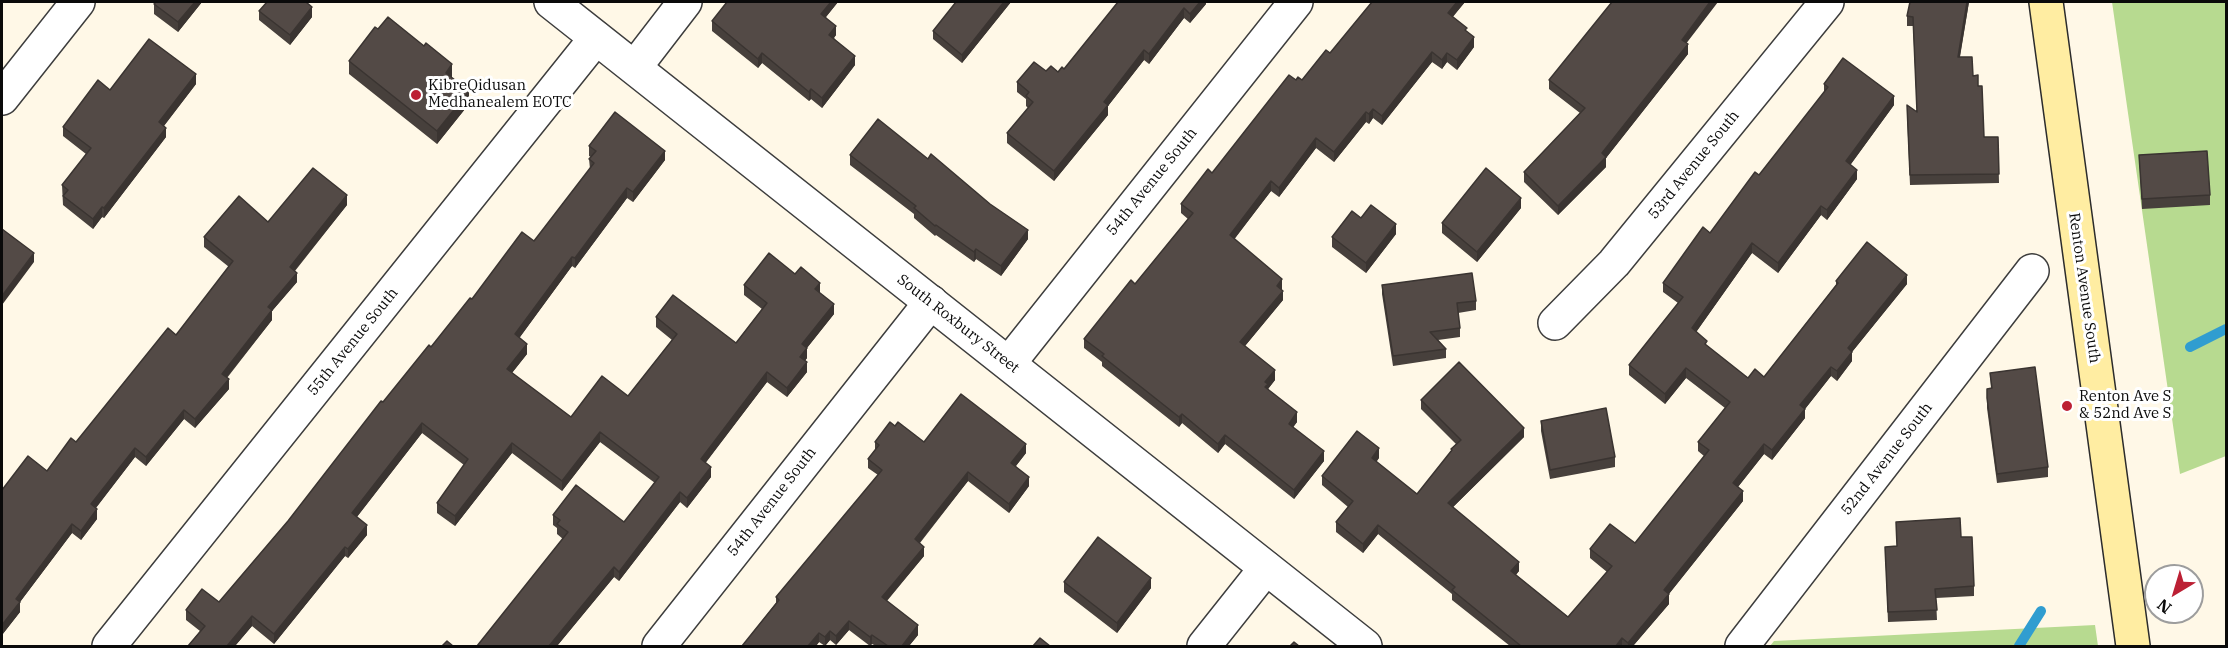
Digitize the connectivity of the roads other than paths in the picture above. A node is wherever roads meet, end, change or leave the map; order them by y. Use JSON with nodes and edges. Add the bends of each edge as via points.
{"nodes":[{"id":1,"x":78,"y":2,"type":"edge"},
{"id":2,"x":551,"y":2,"type":"edge"},
{"id":3,"x":685,"y":2,"type":"edge"},
{"id":4,"x":1296,"y":2,"type":"edge"},
{"id":5,"x":1827,"y":2,"type":"edge"},
{"id":6,"x":2046,"y":2,"type":"edge"},
{"id":7,"x":596,"y":38,"type":"junction"},
{"id":8,"x":635,"y":67,"type":"junction"},
{"id":9,"x":2,"y":98,"type":"edge"},
{"id":10,"x":2032,"y":271,"type":"dead end"},
{"id":11,"x":931,"y":302,"type":"junction"},
{"id":12,"x":1556,"y":323,"type":"dead end"},
{"id":13,"x":1008,"y":363,"type":"junction"},
{"id":14,"x":1266,"y":568,"type":"junction"},
{"id":15,"x":109,"y":646,"type":"edge"},
{"id":16,"x":658,"y":646,"type":"edge"},
{"id":17,"x":1204,"y":646,"type":"edge"},
{"id":18,"x":1365,"y":646,"type":"edge"},
{"id":19,"x":1742,"y":646,"type":"edge"},
{"id":20,"x":2133,"y":646,"type":"edge"}],
"edges":[{"from":1,"to":9,"type":"street"},
{"from":2,"to":7,"type":"street","name":"South Roxbury Street"},
{"from":3,"to":8,"type":"street"},
{"from":4,"to":13,"type":"street","name":"54th Avenue South"},
{"from":5,"to":12,"type":"street","name":"53rd Avenue South","via":[[1614,263]]},
{"from":6,"to":20,"type":"main road","name":"Renton Avenue South"},
{"from":7,"to":8,"type":"street","name":"South Roxbury Street"},
{"from":7,"to":15,"type":"street","name":"55th Avenue South"},
{"from":8,"to":11,"type":"street","name":"South Roxbury Street"},
{"from":10,"to":19,"type":"street","name":"52nd Avenue South"},
{"from":11,"to":13,"type":"street","name":"South Roxbury Street"},
{"from":11,"to":16,"type":"street","name":"54th Avenue South"},
{"from":13,"to":14,"type":"street","name":"South Roxbury Street"},
{"from":14,"to":17,"type":"street"},
{"from":14,"to":18,"type":"street","name":"South Roxbury Street"}]}
